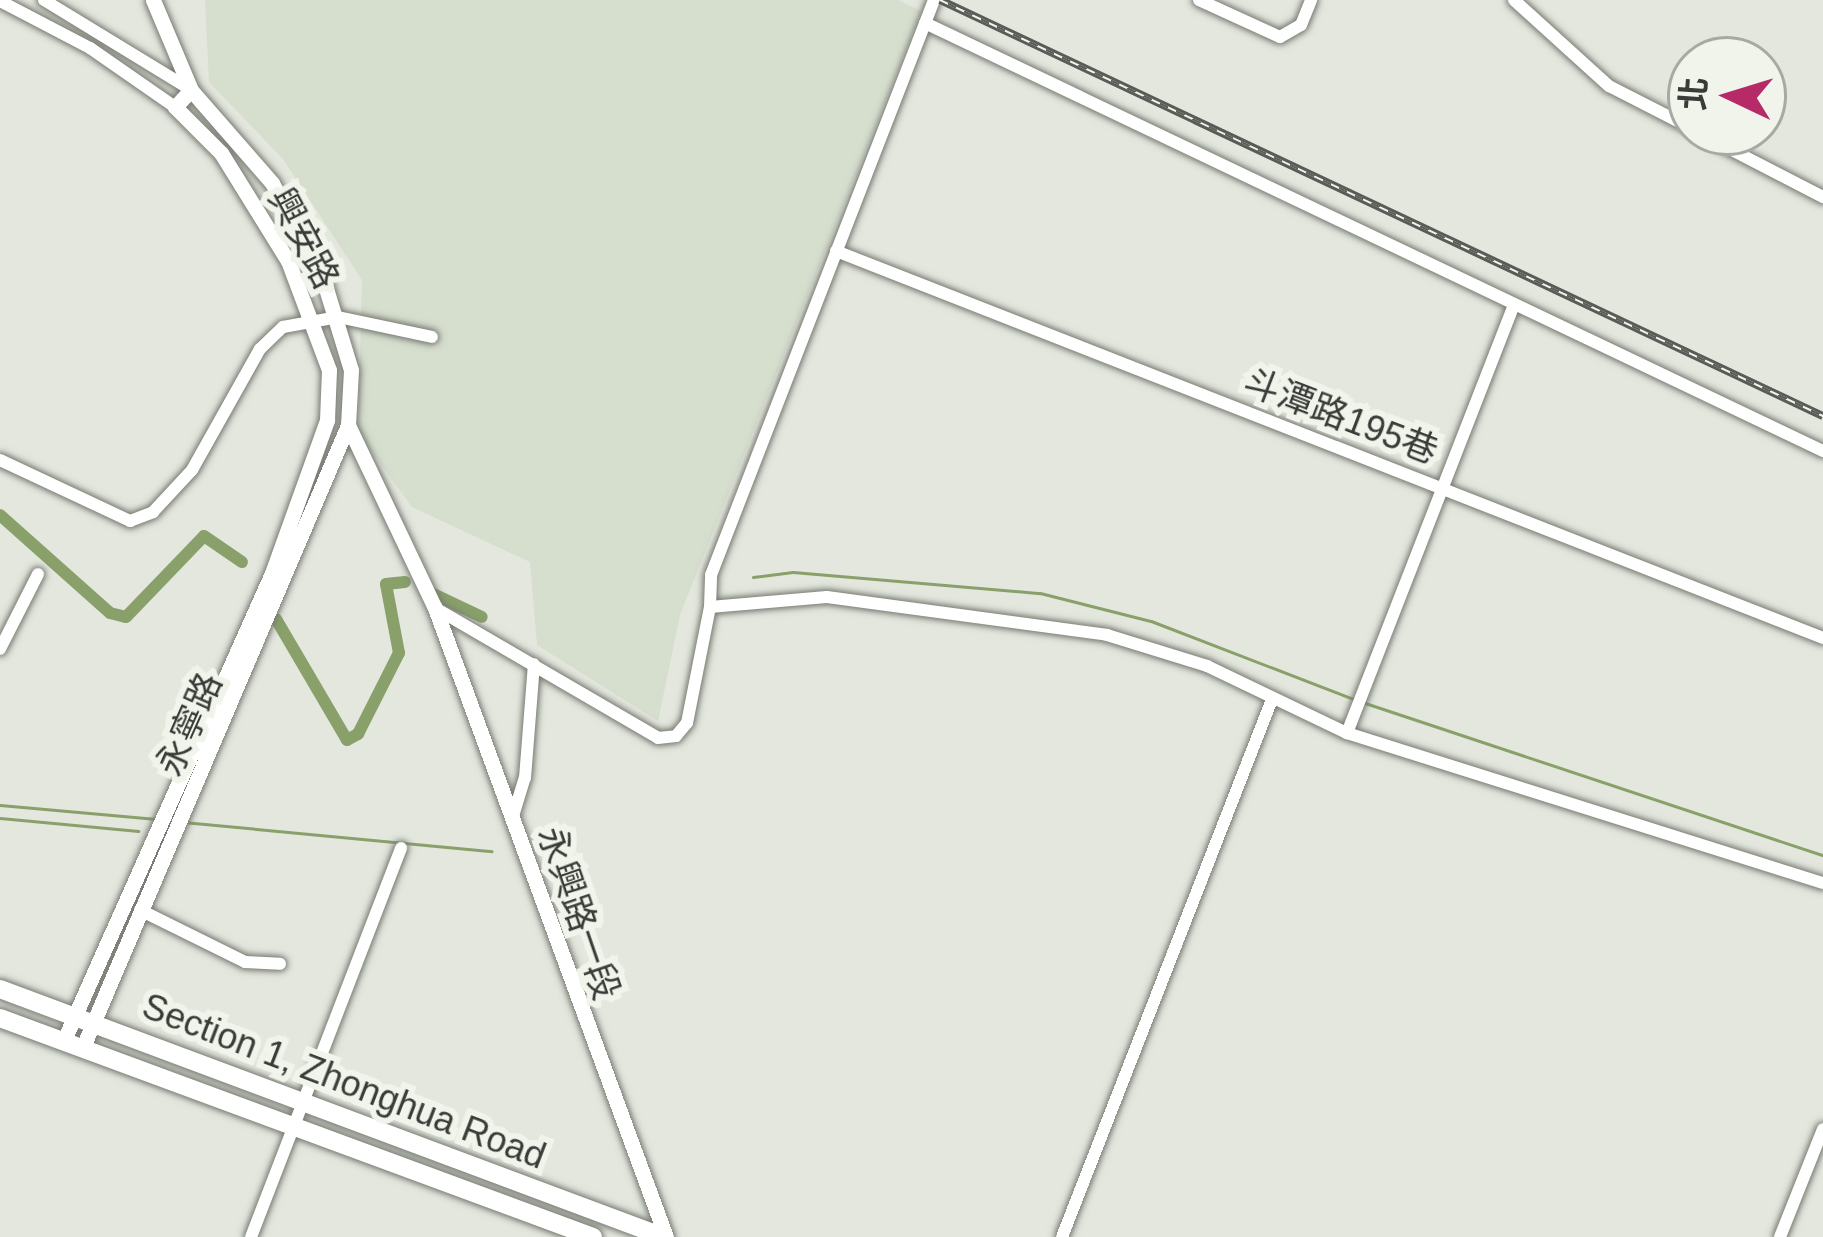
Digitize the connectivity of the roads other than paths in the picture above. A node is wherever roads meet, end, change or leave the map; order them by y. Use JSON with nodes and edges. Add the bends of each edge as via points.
{"nodes":[{"id":1,"x":44,"y":0,"type":"edge"},
{"id":2,"x":152,"y":0,"type":"edge"},
{"id":3,"x":934,"y":0,"type":"edge"},
{"id":4,"x":1198,"y":0,"type":"edge"},
{"id":5,"x":1311,"y":0,"type":"edge"},
{"id":6,"x":1514,"y":0,"type":"edge"},
{"id":7,"x":0,"y":1,"type":"edge"},
{"id":8,"x":925,"y":23,"type":"junction"},
{"id":9,"x":191,"y":90,"type":"junction"},
{"id":10,"x":175,"y":107,"type":"junction"},
{"id":11,"x":1667,"y":116,"type":"edge"},
{"id":12,"x":1744,"y":156,"type":"edge"},
{"id":13,"x":1823,"y":197,"type":"edge"},
{"id":14,"x":836,"y":251,"type":"junction"},
{"id":15,"x":1514,"y":304,"type":"junction"},
{"id":16,"x":311,"y":317,"type":"junction"},
{"id":17,"x":338,"y":317,"type":"junction"},
{"id":18,"x":432,"y":337,"type":"dead end"},
{"id":19,"x":327,"y":420,"type":"junction"},
{"id":20,"x":349,"y":425,"type":"junction"},
{"id":21,"x":1823,"y":451,"type":"edge"},
{"id":22,"x":0,"y":460,"type":"edge"},
{"id":23,"x":1441,"y":487,"type":"junction"},
{"id":24,"x":38,"y":574,"type":"dead end"},
{"id":25,"x":710,"y":607,"type":"junction"},
{"id":26,"x":435,"y":608,"type":"junction"},
{"id":27,"x":1823,"y":638,"type":"edge"},
{"id":28,"x":0,"y":649,"type":"edge"},
{"id":29,"x":534,"y":664,"type":"junction"},
{"id":30,"x":1271,"y":702,"type":"junction"},
{"id":31,"x":1347,"y":733,"type":"junction"},
{"id":32,"x":514,"y":814,"type":"junction"},
{"id":33,"x":400,"y":848,"type":"dead end"},
{"id":34,"x":1823,"y":883,"type":"edge"},
{"id":35,"x":140,"y":910,"type":"junction"},
{"id":36,"x":280,"y":964,"type":"dead end"},
{"id":37,"x":0,"y":989,"type":"edge"},
{"id":38,"x":73,"y":1015,"type":"junction"},
{"id":39,"x":0,"y":1018,"type":"edge"},
{"id":40,"x":93,"y":1021,"type":"junction"},
{"id":41,"x":73,"y":1043,"type":"junction"},
{"id":42,"x":304,"y":1103,"type":"junction"},
{"id":43,"x":296,"y":1126,"type":"junction"},
{"id":44,"x":1823,"y":1129,"type":"edge"},
{"id":45,"x":251,"y":1237,"type":"edge"},
{"id":46,"x":593,"y":1237,"type":"edge"},
{"id":47,"x":665,"y":1237,"type":"edge"},
{"id":48,"x":1062,"y":1237,"type":"edge"},
{"id":49,"x":1780,"y":1237,"type":"edge"}],
"edges":[{"from":1,"to":9,"type":"street"},
{"from":2,"to":9,"type":"street","name":"興安路"},
{"from":3,"to":8,"type":"street"},
{"from":4,"to":5,"type":"street","via":[[1280,37],[1296,30]]},
{"from":6,"to":11,"type":"street","via":[[1610,86]]},
{"from":7,"to":10,"type":"street","via":[[90,48]]},
{"from":8,"to":14,"type":"street"},
{"from":8,"to":15,"type":"street"},
{"from":9,"to":10,"type":"street"},
{"from":9,"to":17,"type":"street","name":"興安路","via":[[272,183]]},
{"from":10,"to":16,"type":"street","name":"興安路","via":[[221,153],[270,227]]},
{"from":12,"to":13,"type":"street"},
{"from":14,"to":23,"type":"street","name":"斗潭路195巷"},
{"from":14,"to":25,"type":"street","via":[[711,574]]},
{"from":15,"to":21,"type":"street"},
{"from":15,"to":23,"type":"street"},
{"from":16,"to":17,"type":"street"},
{"from":16,"to":19,"type":"street","name":"興安路","via":[[329,370]]},
{"from":16,"to":22,"type":"street","via":[[283,327],[260,349],[193,470],[153,512],[130,521]]},
{"from":17,"to":18,"type":"street"},
{"from":17,"to":20,"type":"street","name":"興安路","via":[[351,370]]},
{"from":19,"to":20,"type":"street"},
{"from":19,"to":38,"type":"street","name":"永寧路","via":[[272,573]]},
{"from":20,"to":26,"type":"street","name":"興安路"},
{"from":20,"to":35,"type":"street","name":"永寧路"},
{"from":23,"to":27,"type":"street","name":"斗潭路195巷"},
{"from":23,"to":31,"type":"street"},
{"from":24,"to":28,"type":"street"},
{"from":25,"to":29,"type":"street","via":[[691,711],[676,736],[658,738]]},
{"from":25,"to":30,"type":"street","via":[[827,597],[1046,624],[1169,652]]},
{"from":26,"to":29,"type":"street"},
{"from":26,"to":32,"type":"street","name":"永興路一段"},
{"from":29,"to":32,"type":"street","via":[[525,778]]},
{"from":30,"to":31,"type":"street"},
{"from":30,"to":48,"type":"street"},
{"from":31,"to":34,"type":"street"},
{"from":32,"to":47,"type":"street","name":"永興路一段","via":[[526,870]]},
{"from":33,"to":42,"type":"street"},
{"from":35,"to":36,"type":"street","via":[[245,962]]},
{"from":35,"to":40,"type":"street","name":"永寧路"},
{"from":37,"to":38,"type":"main road","name":"Section 1, Zhonghua Road"},
{"from":38,"to":40,"type":"main road","name":"Section 1, Zhonghua Road"},
{"from":38,"to":41,"type":"street","name":"永寧路"},
{"from":39,"to":41,"type":"main road","name":"Section 1, Zhonghua Road"},
{"from":40,"to":41,"type":"street","name":"永寧路"},
{"from":40,"to":42,"type":"main road","name":"Section 1, Zhonghua Road"},
{"from":41,"to":43,"type":"main road","name":"Section 1, Zhonghua Road"},
{"from":42,"to":43,"type":"street"},
{"from":42,"to":47,"type":"main road","name":"Section 1, Zhonghua Road"},
{"from":43,"to":45,"type":"street"},
{"from":43,"to":46,"type":"main road","name":"Section 1, Zhonghua Road"},
{"from":44,"to":49,"type":"street"}]}
